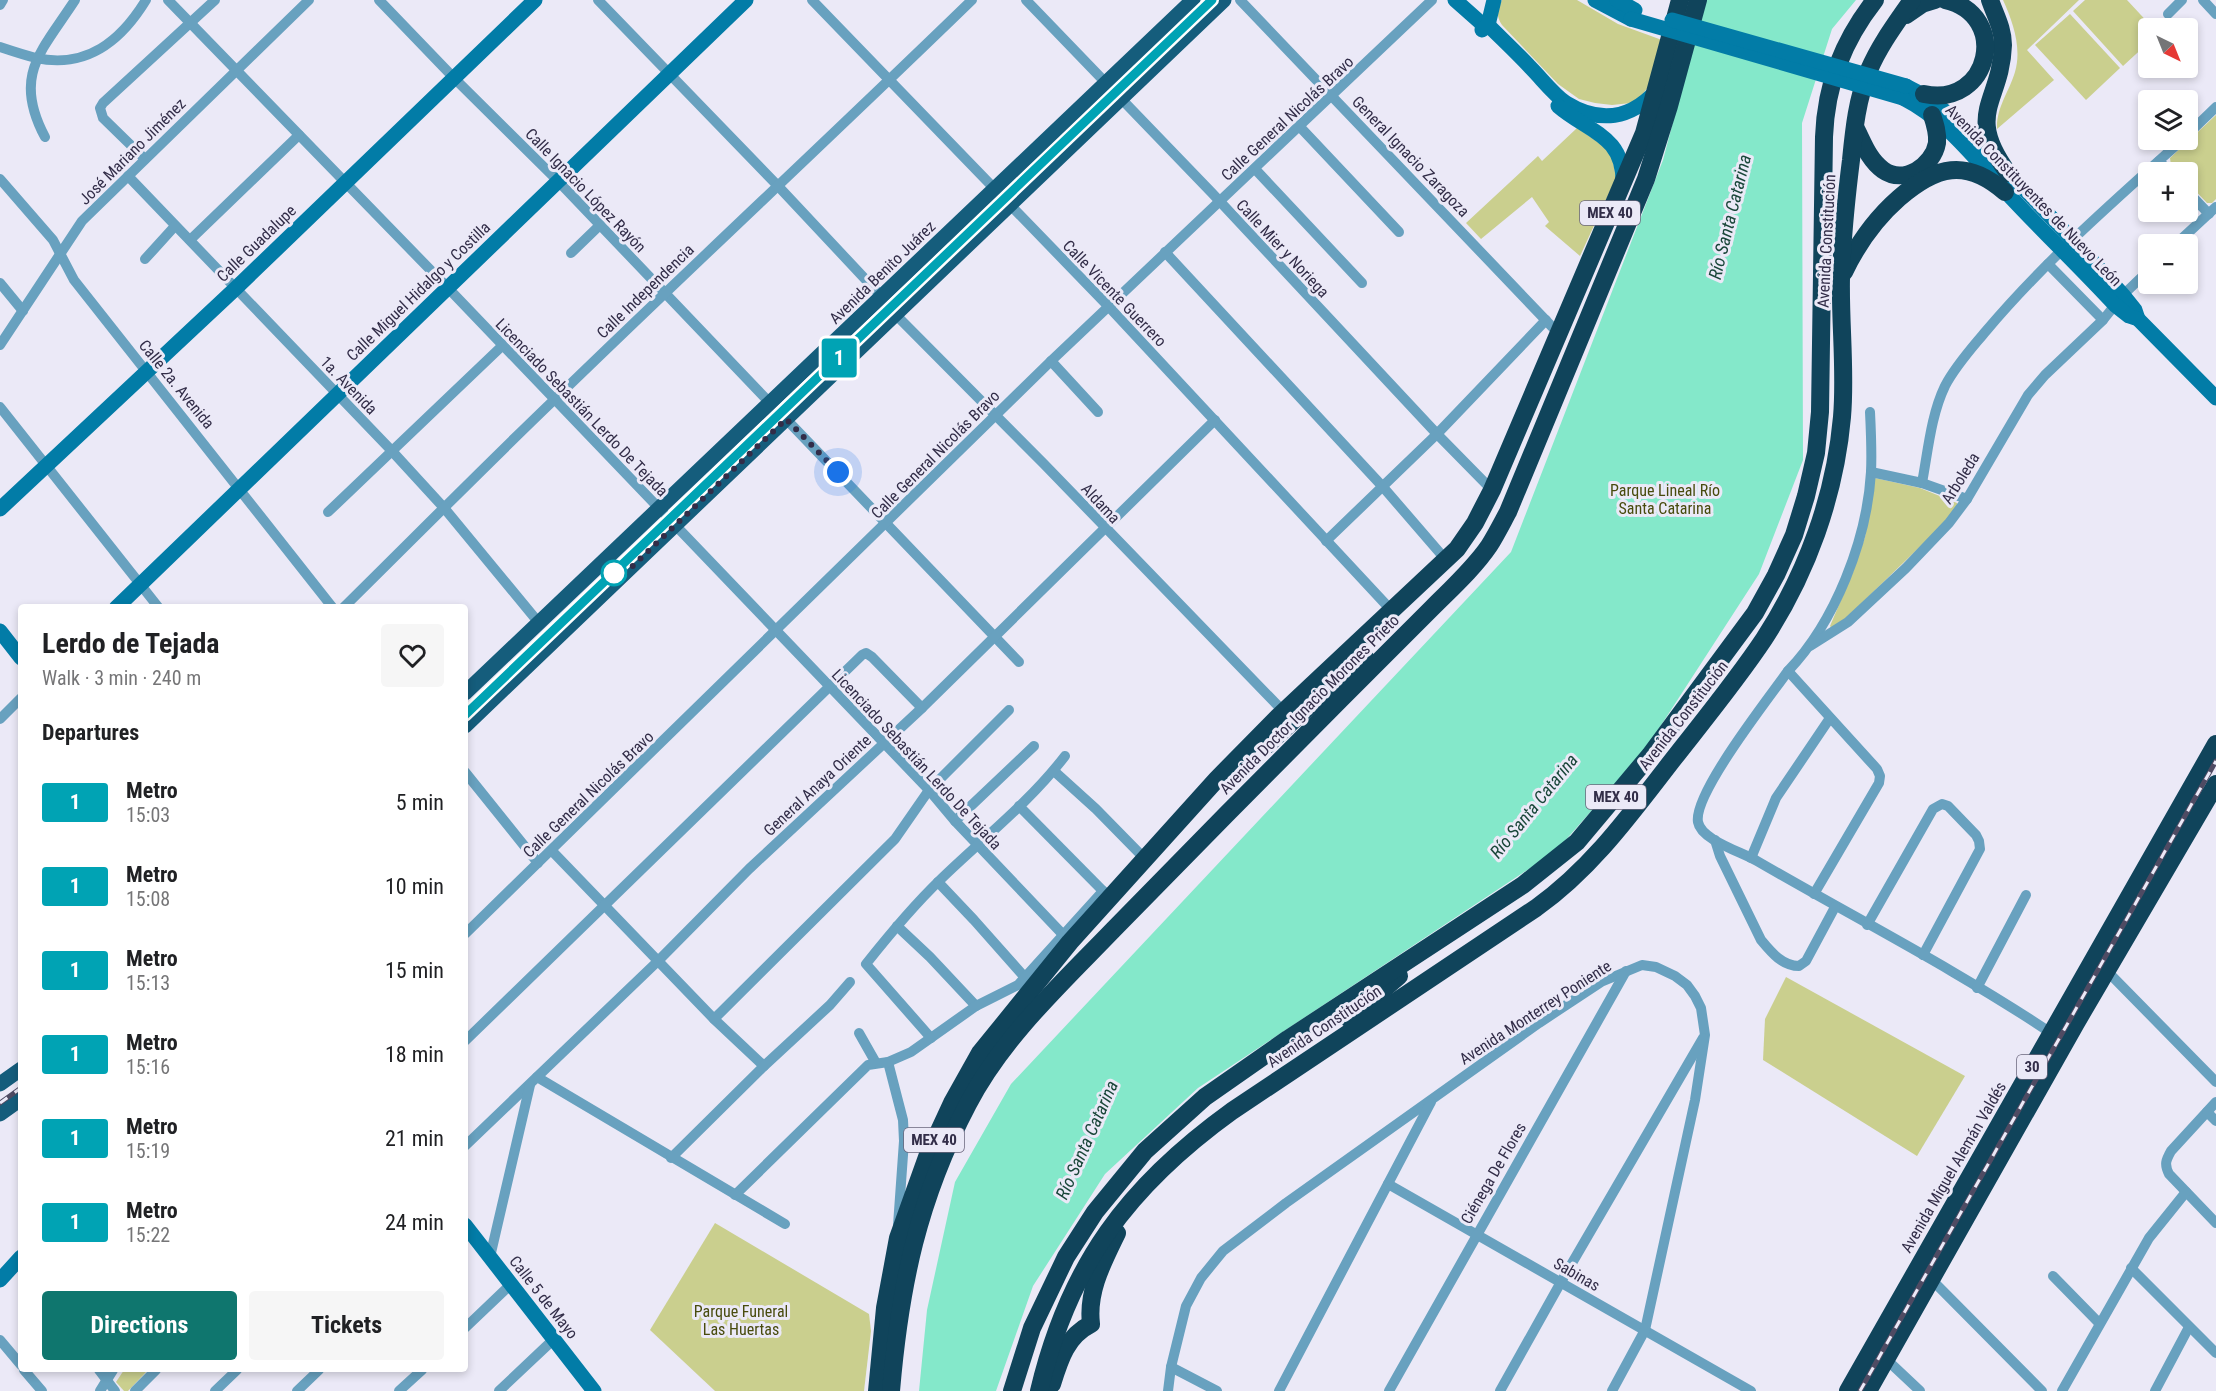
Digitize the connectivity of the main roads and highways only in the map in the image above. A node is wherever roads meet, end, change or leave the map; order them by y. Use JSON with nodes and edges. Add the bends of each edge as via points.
{"nodes":[{"id":1,"x":1194,"y":0,"type":"edge"},
{"id":2,"x":1224,"y":0,"type":"edge"},
{"id":3,"x":1680,"y":0,"type":"edge"},
{"id":4,"x":1698,"y":0,"type":"edge"},
{"id":5,"x":1875,"y":0,"type":"edge"},
{"id":6,"x":1912,"y":0,"type":"edge"},
{"id":7,"x":1935,"y":0,"type":"edge"},
{"id":8,"x":1945,"y":0,"type":"edge"},
{"id":9,"x":1990,"y":0,"type":"edge"},
{"id":10,"x":1893,"y":27,"type":"junction"},
{"id":11,"x":1924,"y":94,"type":"road end"},
{"id":12,"x":1932,"y":115,"type":"road end"},
{"id":13,"x":1855,"y":126,"type":"junction"},
{"id":14,"x":2008,"y":173,"type":"road end"},
{"id":15,"x":2005,"y":192,"type":"road end"},
{"id":16,"x":1841,"y":279,"type":"junction"},
{"id":17,"x":1438,"y":602,"type":"junction"},
{"id":18,"x":468,"y":690,"type":"edge"},
{"id":19,"x":468,"y":723,"type":"edge"},
{"id":20,"x":2216,"y":744,"type":"edge"},
{"id":21,"x":2216,"y":784,"type":"edge"},
{"id":22,"x":1160,"y":843,"type":"junction"},
{"id":23,"x":2119,"y":914,"type":"junction"},
{"id":24,"x":1431,"y":946,"type":"junction"},
{"id":25,"x":2102,"y":979,"type":"junction"},
{"id":26,"x":2051,"y":1033,"type":"junction"},
{"id":27,"x":1295,"y":1068,"type":"junction"},
{"id":28,"x":18,"y":1071,"type":"edge"},
{"id":29,"x":0,"y":1084,"type":"edge"},
{"id":30,"x":2039,"y":1088,"type":"junction"},
{"id":31,"x":18,"y":1101,"type":"edge"},
{"id":32,"x":0,"y":1114,"type":"edge"},
{"id":33,"x":1999,"y":1160,"type":"junction"},
{"id":34,"x":1126,"y":1207,"type":"junction"},
{"id":35,"x":1952,"y":1208,"type":"junction"},
{"id":36,"x":1933,"y":1242,"type":"junction"},
{"id":37,"x":1931,"y":1279,"type":"junction"},
{"id":38,"x":878,"y":1391,"type":"edge"},
{"id":39,"x":891,"y":1391,"type":"edge"},
{"id":40,"x":1012,"y":1391,"type":"edge"},
{"id":41,"x":1039,"y":1391,"type":"edge"},
{"id":42,"x":1050,"y":1391,"type":"edge"},
{"id":43,"x":1848,"y":1391,"type":"edge"},
{"id":44,"x":1868,"y":1391,"type":"edge"}],
"edges":[{"from":1,"to":18,"type":"main road","name":"Avenida Benito Juárez"},
{"from":2,"to":19,"type":"main road"},
{"from":3,"to":22,"type":"highway","name":"Avenida Doctor Ignacio Morones Prieto","number":"MEX 40","via":[[1644,133],[1552,327],[1492,490],[1475,523],[1446,560],[1284,712]]},
{"from":4,"to":17,"type":"highway","name":"Avenida Doctor Ignacio Morones Prieto","number":"MEX 40","via":[[1646,179],[1508,512],[1488,547]]},
{"from":5,"to":24,"type":"highway","name":"Avenida Constitución","number":"MEX 40","via":[[1845,45],[1826,105],[1819,432],[1808,489],[1785,556],[1755,613],[1650,755],[1577,842],[1532,879]]},
{"from":6,"to":10,"type":"highway","name":"Avenida Constitución","number":"MEX 40"},
{"from":7,"to":10,"type":"highway","via":[[1913,8]]},
{"from":8,"to":11,"type":"highway","via":[[1961,5],[1978,22],[1986,44],[1984,59],[1973,80],[1961,90],[1947,95]]},
{"from":9,"to":14,"type":"highway","via":[[2003,44],[1986,122],[1992,149]]},
{"from":10,"to":13,"type":"highway","name":"Avenida Constitución","number":"MEX 40","via":[[1869,70]]},
{"from":12,"to":13,"type":"highway","via":[[1937,136],[1935,151],[1924,166],[1907,174],[1887,172],[1878,165],[1869,156]]},
{"from":13,"to":16,"type":"highway","name":"Avenida Constitución","number":"MEX 40"},
{"from":15,"to":16,"type":"highway","via":[[1985,176],[1969,171],[1944,171],[1928,176],[1914,184],[1866,232]]},
{"from":16,"to":27,"type":"highway","name":"Avenida Constitución","number":"MEX 40","via":[[1843,395],[1830,487],[1799,576],[1752,657],[1612,837],[1574,879]]},
{"from":17,"to":22,"type":"highway","via":[[1299,715]]},
{"from":17,"to":39,"type":"highway","name":"Avenida Doctor Ignacio Morones Prieto","number":"MEX 40","via":[[1155,887],[1043,1004],[992,1064],[945,1152],[918,1222],[896,1335]]},
{"from":20,"to":23,"type":"highway","name":"Avenida Miguel Alemán Valdés","number":"30"},
{"from":21,"to":25,"type":"highway","number":"30"},
{"from":22,"to":38,"type":"highway","name":"Avenida Doctor Ignacio Morones Prieto","number":"MEX 40","via":[[1029,982],[956,1094],[927,1157],[898,1238],[885,1308]]},
{"from":23,"to":25,"type":"highway","via":[[2122,924],[2103,963]]},
{"from":23,"to":26,"type":"highway","name":"Avenida Miguel Alemán Valdés","number":"30"},
{"from":24,"to":27,"type":"highway","via":[[1372,1001],[1301,1058]]},
{"from":24,"to":40,"type":"highway","name":"Avenida Constitución","number":"MEX 40","via":[[1205,1096],[1145,1151],[1095,1212],[1066,1257],[1032,1328]]},
{"from":25,"to":26,"type":"highway","via":[[2068,1023]]},
{"from":25,"to":30,"type":"highway","number":"30"},
{"from":26,"to":30,"type":"highway","via":[[2055,1047],[2040,1075]]},
{"from":26,"to":35,"type":"highway","name":"Avenida Miguel Alemán Valdés","number":"30"},
{"from":27,"to":34,"type":"highway","name":"Avenida Constitución","number":"MEX 40","via":[[1203,1132]]},
{"from":28,"to":29,"type":"main road"},
{"from":30,"to":33,"type":"highway","number":"30"},
{"from":31,"to":32,"type":"main road"},
{"from":33,"to":35,"type":"highway","via":[[1990,1165],[1972,1193]]},
{"from":33,"to":37,"type":"highway","number":"30"},
{"from":34,"to":41,"type":"highway","name":"Avenida Constitución","number":"MEX 40","via":[[1094,1251],[1068,1301]]},
{"from":34,"to":42,"type":"highway","via":[[1093,1290],[1091,1324],[1072,1336],[1065,1347]]},
{"from":35,"to":36,"type":"highway","name":"Avenida Miguel Alemán Valdés","number":"30"},
{"from":36,"to":37,"type":"highway","via":[[1937,1257]]},
{"from":36,"to":43,"type":"highway","name":"Avenida Miguel Alemán Valdés","number":"30"},
{"from":37,"to":44,"type":"highway","number":"30"}]}
